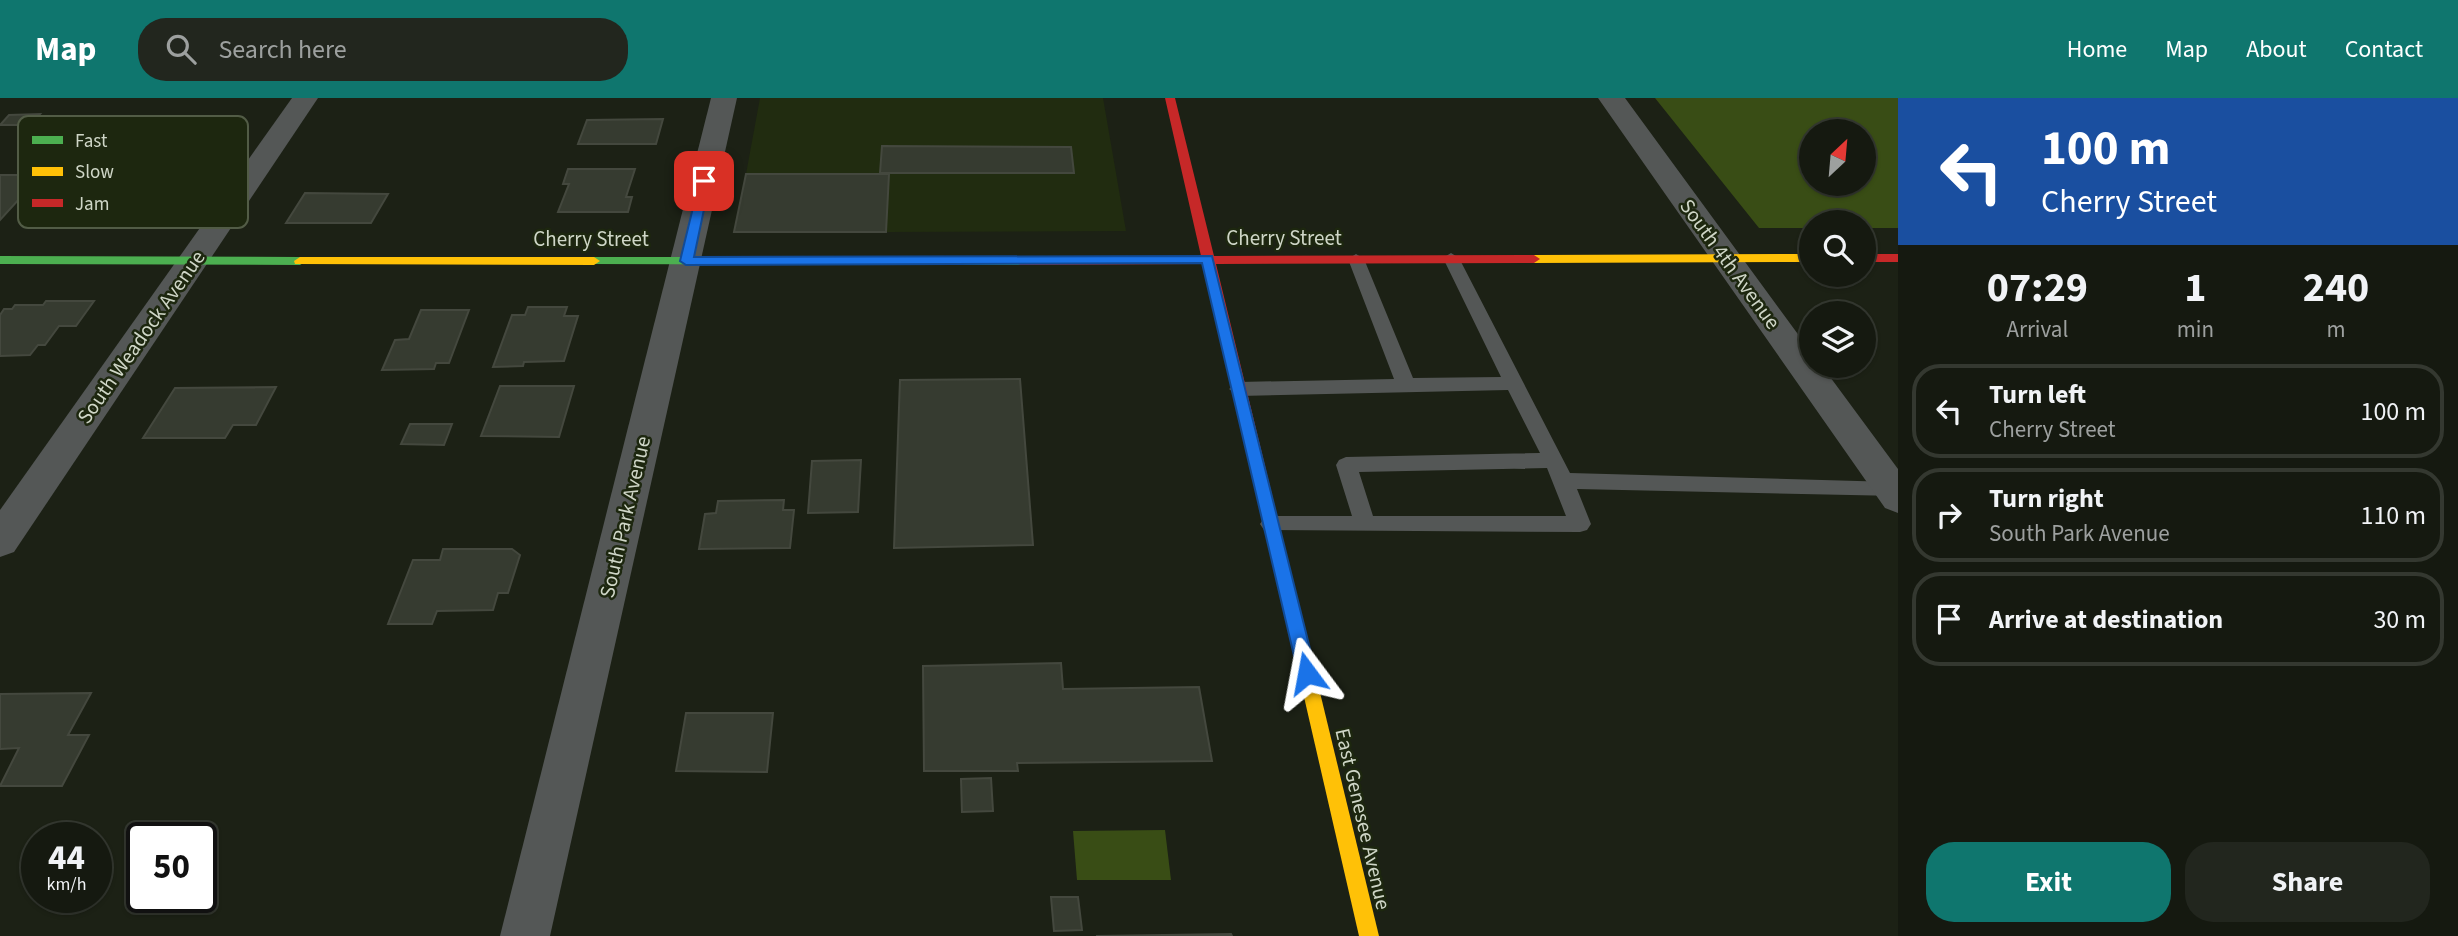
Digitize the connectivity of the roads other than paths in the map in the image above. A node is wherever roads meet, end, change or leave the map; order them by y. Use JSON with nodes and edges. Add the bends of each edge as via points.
{"nodes":[{"id":1,"x":305,"y":98,"type":"edge"},
{"id":2,"x":724,"y":98,"type":"edge"},
{"id":3,"x":1170,"y":98,"type":"edge"},
{"id":4,"x":1611,"y":98,"type":"edge"},
{"id":5,"x":248,"y":181,"type":"edge"},
{"id":6,"x":215,"y":228,"type":"edge"},
{"id":7,"x":1451,"y":258,"type":"junction"},
{"id":8,"x":1726,"y":258,"type":"junction"},
{"id":9,"x":1799,"y":258,"type":"edge"},
{"id":10,"x":1876,"y":258,"type":"edge"},
{"id":11,"x":1898,"y":258,"type":"edge"},
{"id":12,"x":194,"y":259,"type":"junction"},
{"id":13,"x":1208,"y":259,"type":"junction"},
{"id":14,"x":1356,"y":259,"type":"junction"},
{"id":15,"x":0,"y":260,"type":"edge"},
{"id":16,"x":686,"y":261,"type":"junction"},
{"id":17,"x":1514,"y":383,"type":"junction"},
{"id":18,"x":1406,"y":385,"type":"junction"},
{"id":19,"x":1239,"y":389,"type":"junction"},
{"id":20,"x":1554,"y":460,"type":"junction"},
{"id":21,"x":1564,"y":481,"type":"junction"},
{"id":22,"x":1895,"y":494,"type":"edge"},
{"id":23,"x":1365,"y":522,"type":"junction"},
{"id":24,"x":1271,"y":524,"type":"junction"},
{"id":25,"x":0,"y":541,"type":"edge"},
{"id":26,"x":524,"y":936,"type":"edge"},
{"id":27,"x":1369,"y":936,"type":"edge"}],
"edges":[{"from":1,"to":5,"type":"street","name":"South Weadock Avenue"},
{"from":2,"to":16,"type":"street","name":"South Park Avenue"},
{"from":3,"to":13,"type":"street","name":"East Genesee Avenue"},
{"from":4,"to":8,"type":"street","name":"South 4th Avenue"},
{"from":6,"to":12,"type":"street","name":"South Weadock Avenue"},
{"from":7,"to":8,"type":"street","name":"Cherry Street"},
{"from":7,"to":14,"type":"street","name":"Cherry Street"},
{"from":7,"to":17,"type":"lane"},
{"from":8,"to":9,"type":"street","name":"Cherry Street"},
{"from":8,"to":22,"type":"street","name":"South 4th Avenue"},
{"from":10,"to":11,"type":"street"},
{"from":12,"to":15,"type":"street","name":"Cherry Street"},
{"from":12,"to":16,"type":"street","name":"Cherry Street"},
{"from":12,"to":25,"type":"street","name":"South Weadock Avenue"},
{"from":13,"to":14,"type":"street","name":"Cherry Street"},
{"from":13,"to":16,"type":"street","name":"Cherry Street"},
{"from":13,"to":19,"type":"street","name":"East Genesee Avenue"},
{"from":14,"to":18,"type":"lane"},
{"from":16,"to":26,"type":"street","name":"South Park Avenue"},
{"from":17,"to":18,"type":"lane"},
{"from":17,"to":20,"type":"lane"},
{"from":18,"to":19,"type":"lane"},
{"from":19,"to":24,"type":"street","name":"East Genesee Avenue"},
{"from":20,"to":21,"type":"lane"},
{"from":20,"to":23,"type":"lane","via":[[1346,465]]},
{"from":21,"to":22,"type":"lane"},
{"from":21,"to":23,"type":"lane","via":[[1580,524]]},
{"from":23,"to":24,"type":"lane"},
{"from":24,"to":27,"type":"street","name":"East Genesee Avenue"}]}
